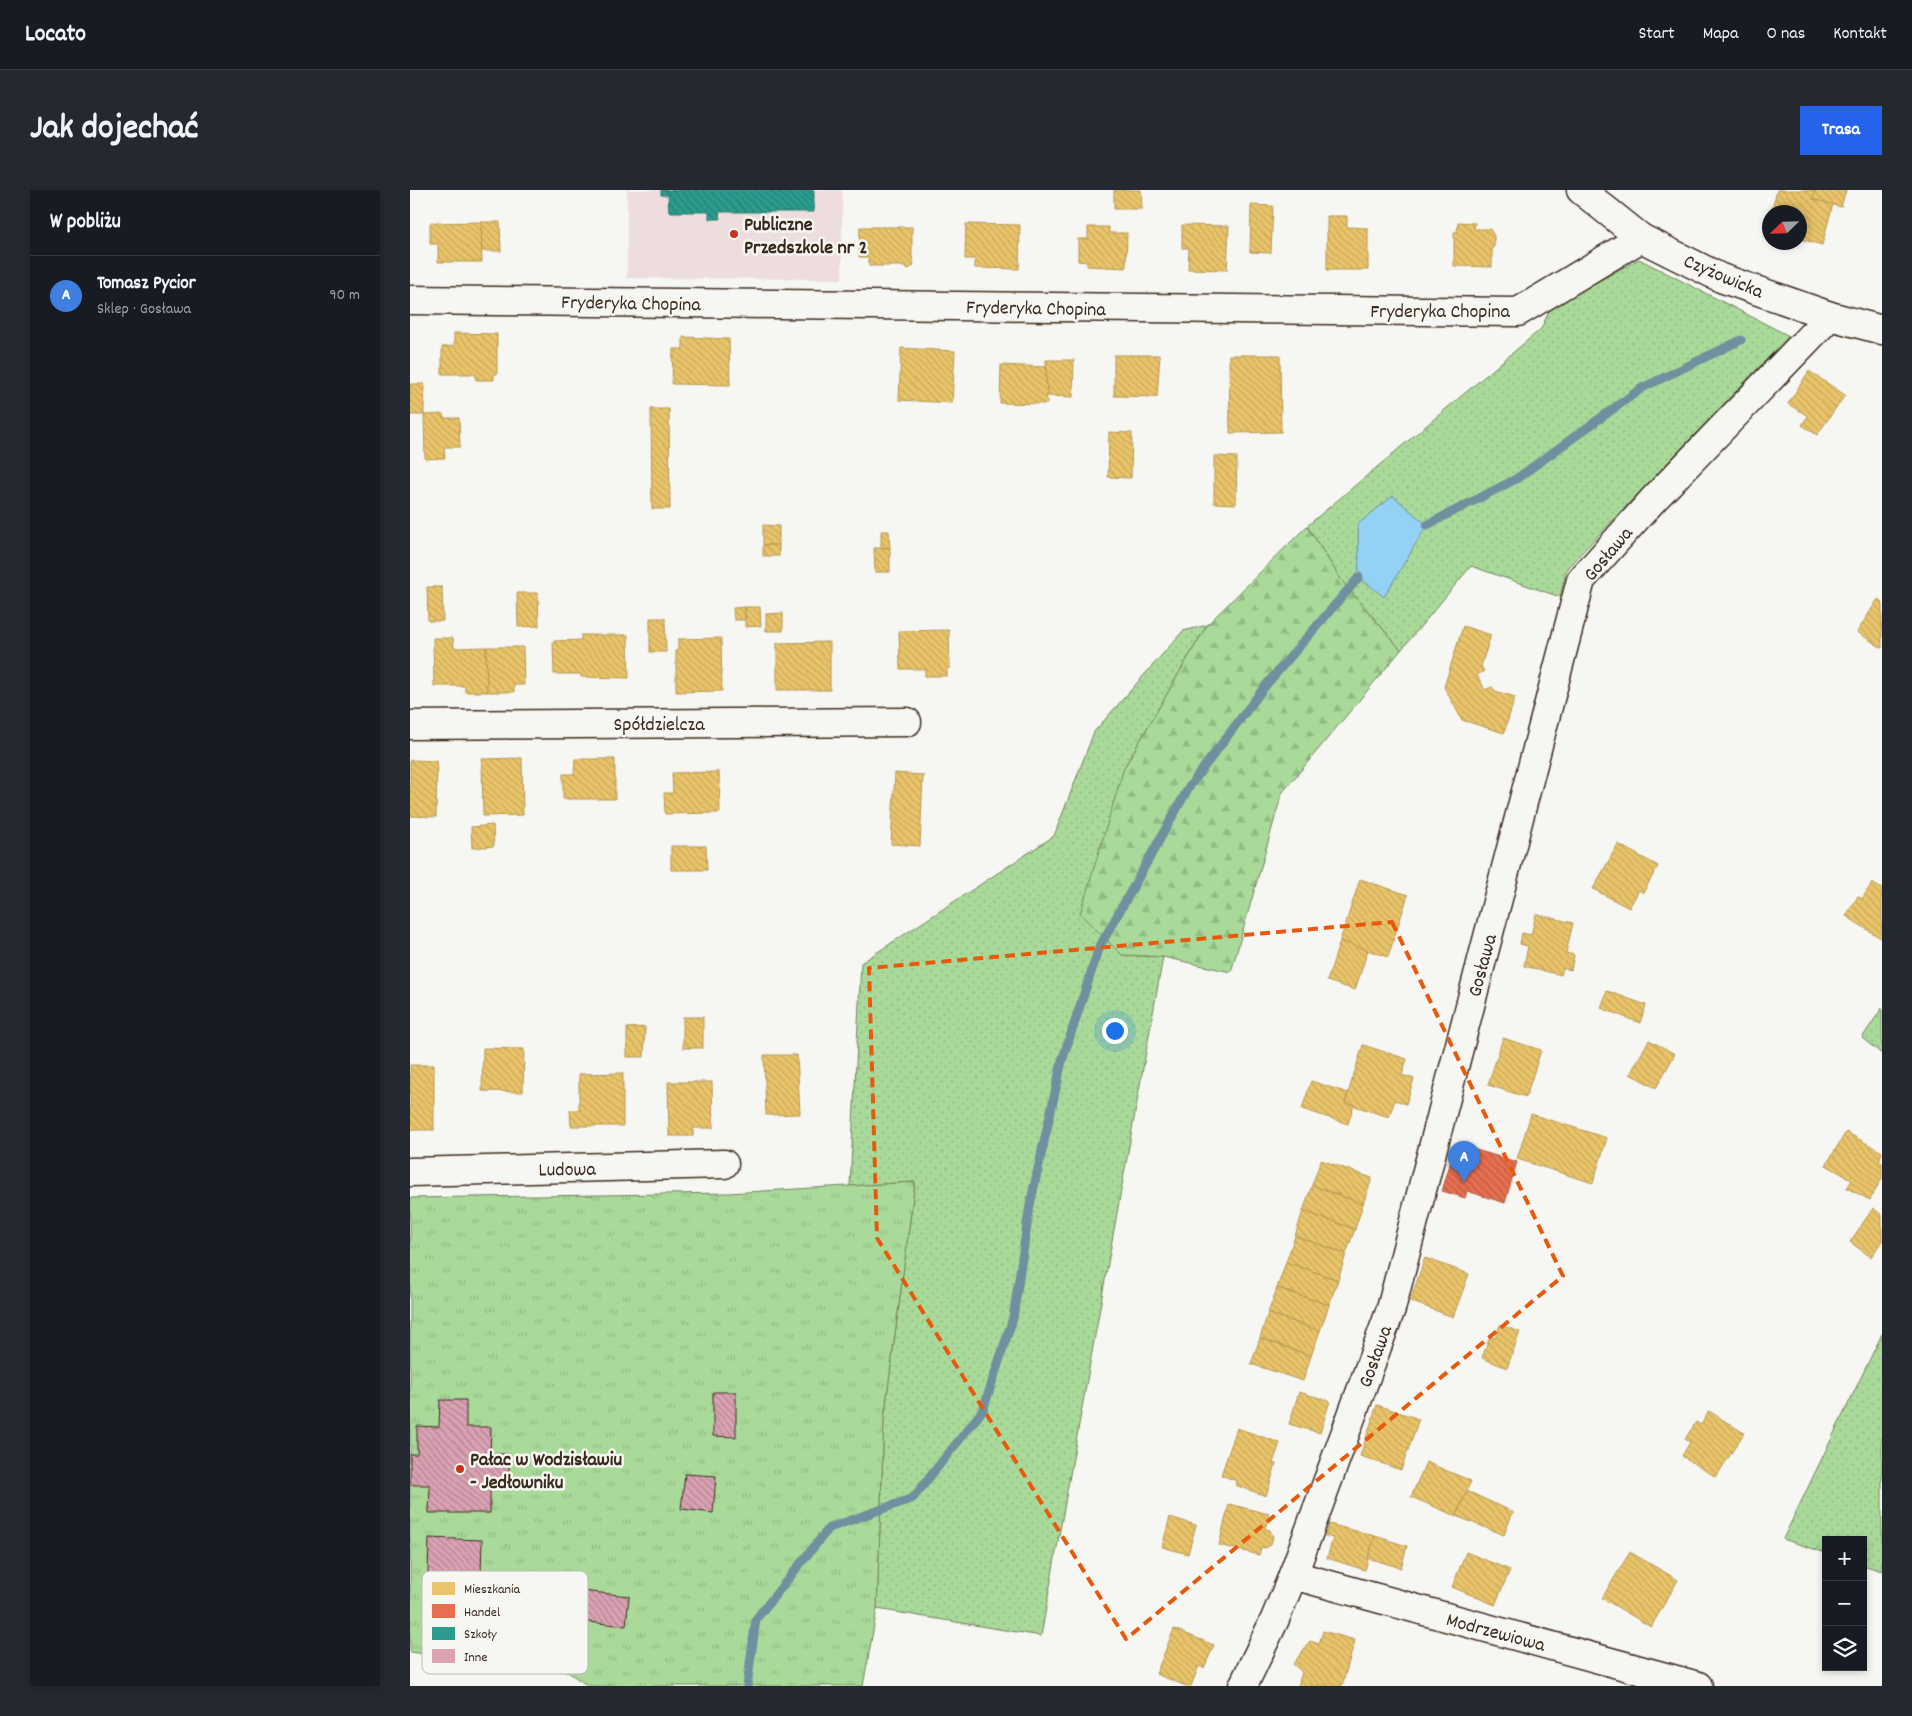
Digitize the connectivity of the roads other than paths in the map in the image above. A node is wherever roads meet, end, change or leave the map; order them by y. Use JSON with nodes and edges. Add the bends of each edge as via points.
{"nodes":[{"id":1,"x":1581,"y":190,"type":"edge"},
{"id":2,"x":1641,"y":238,"type":"junction"},
{"id":3,"x":410,"y":300,"type":"edge"},
{"id":4,"x":1830,"y":316,"type":"junction"},
{"id":5,"x":1882,"y":330,"type":"edge"},
{"id":6,"x":907,"y":722,"type":"dead end"},
{"id":7,"x":410,"y":725,"type":"edge"},
{"id":8,"x":724,"y":1164,"type":"dead end"},
{"id":9,"x":410,"y":1172,"type":"edge"},
{"id":10,"x":1293,"y":1575,"type":"junction"},
{"id":11,"x":1242,"y":1686,"type":"edge"},
{"id":12,"x":1698,"y":1686,"type":"edge"}],
"edges":[{"from":1,"to":2,"type":"street","name":"Czyżowicka"},
{"from":2,"to":3,"type":"street","name":"Fryderyka Chopina","via":[[1518,312]]},
{"from":2,"to":4,"type":"street","name":"Czyżowicka","via":[[1721,278]]},
{"from":4,"to":5,"type":"street","name":"Czyżowicka"},
{"from":4,"to":10,"type":"street","name":"Gosława","via":[[1652,501],[1581,580],[1391,1309]]},
{"from":6,"to":7,"type":"street","name":"Spółdzielcza"},
{"from":8,"to":9,"type":"street","name":"Ludowa"},
{"from":10,"to":11,"type":"street","name":"Gosława","via":[[1276,1620]]},
{"from":10,"to":12,"type":"street","name":"Modrzewiowa"}]}
